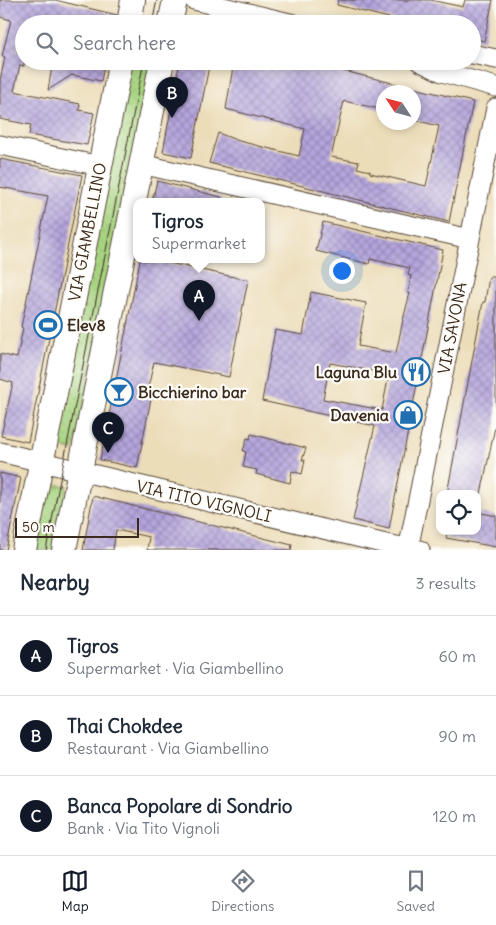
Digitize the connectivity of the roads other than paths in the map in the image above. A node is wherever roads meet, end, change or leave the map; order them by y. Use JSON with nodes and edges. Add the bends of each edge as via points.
{"nodes":[{"id":1,"x":134,"y":0,"type":"edge"},
{"id":2,"x":175,"y":0,"type":"edge"},
{"id":3,"x":194,"y":0,"type":"edge"},
{"id":4,"x":131,"y":15,"type":"edge"},
{"id":5,"x":172,"y":15,"type":"edge"},
{"id":6,"x":256,"y":15,"type":"edge"},
{"id":7,"x":481,"y":56,"type":"edge"},
{"id":8,"x":496,"y":59,"type":"edge"},
{"id":9,"x":119,"y":70,"type":"edge"},
{"id":10,"x":160,"y":70,"type":"edge"},
{"id":11,"x":438,"y":70,"type":"edge"},
{"id":12,"x":496,"y":87,"type":"edge"},
{"id":13,"x":496,"y":108,"type":"edge"},
{"id":14,"x":0,"y":145,"type":"edge"},
{"id":15,"x":141,"y":164,"type":"junction"},
{"id":16,"x":100,"y":166,"type":"junction"},
{"id":17,"x":134,"y":198,"type":"edge"},
{"id":18,"x":133,"y":204,"type":"edge"},
{"id":19,"x":470,"y":239,"type":"junction"},
{"id":20,"x":0,"y":452,"type":"edge"},
{"id":21,"x":42,"y":462,"type":"junction"},
{"id":22,"x":80,"y":471,"type":"junction"},
{"id":23,"x":412,"y":549,"type":"edge"},
{"id":24,"x":24,"y":550,"type":"edge"},
{"id":25,"x":64,"y":550,"type":"edge"}],
"edges":[{"from":1,"to":4,"type":"street"},
{"from":2,"to":5,"type":"street"},
{"from":3,"to":6,"type":"street"},
{"from":7,"to":8,"type":"street"},
{"from":9,"to":16,"type":"street","name":"VIA GIAMBELLINO"},
{"from":10,"to":15,"type":"street"},
{"from":11,"to":12,"type":"street"},
{"from":13,"to":19,"type":"street","name":"VIA SAVONA"},
{"from":14,"to":16,"type":"street"},
{"from":15,"to":17,"type":"street"},
{"from":15,"to":19,"type":"street"},
{"from":16,"to":21,"type":"street","name":"VIA GIAMBELLINO"},
{"from":18,"to":22,"type":"street"},
{"from":19,"to":23,"type":"street","name":"VIA SAVONA"},
{"from":20,"to":21,"type":"street","name":"VIA TITO VIGNOLI"},
{"from":21,"to":22,"type":"street","name":"VIA TITO VIGNOLI"},
{"from":21,"to":24,"type":"street","name":"VIA GIAMBELLINO"},
{"from":22,"to":23,"type":"street","name":"VIA TITO VIGNOLI"},
{"from":22,"to":25,"type":"street"}]}
